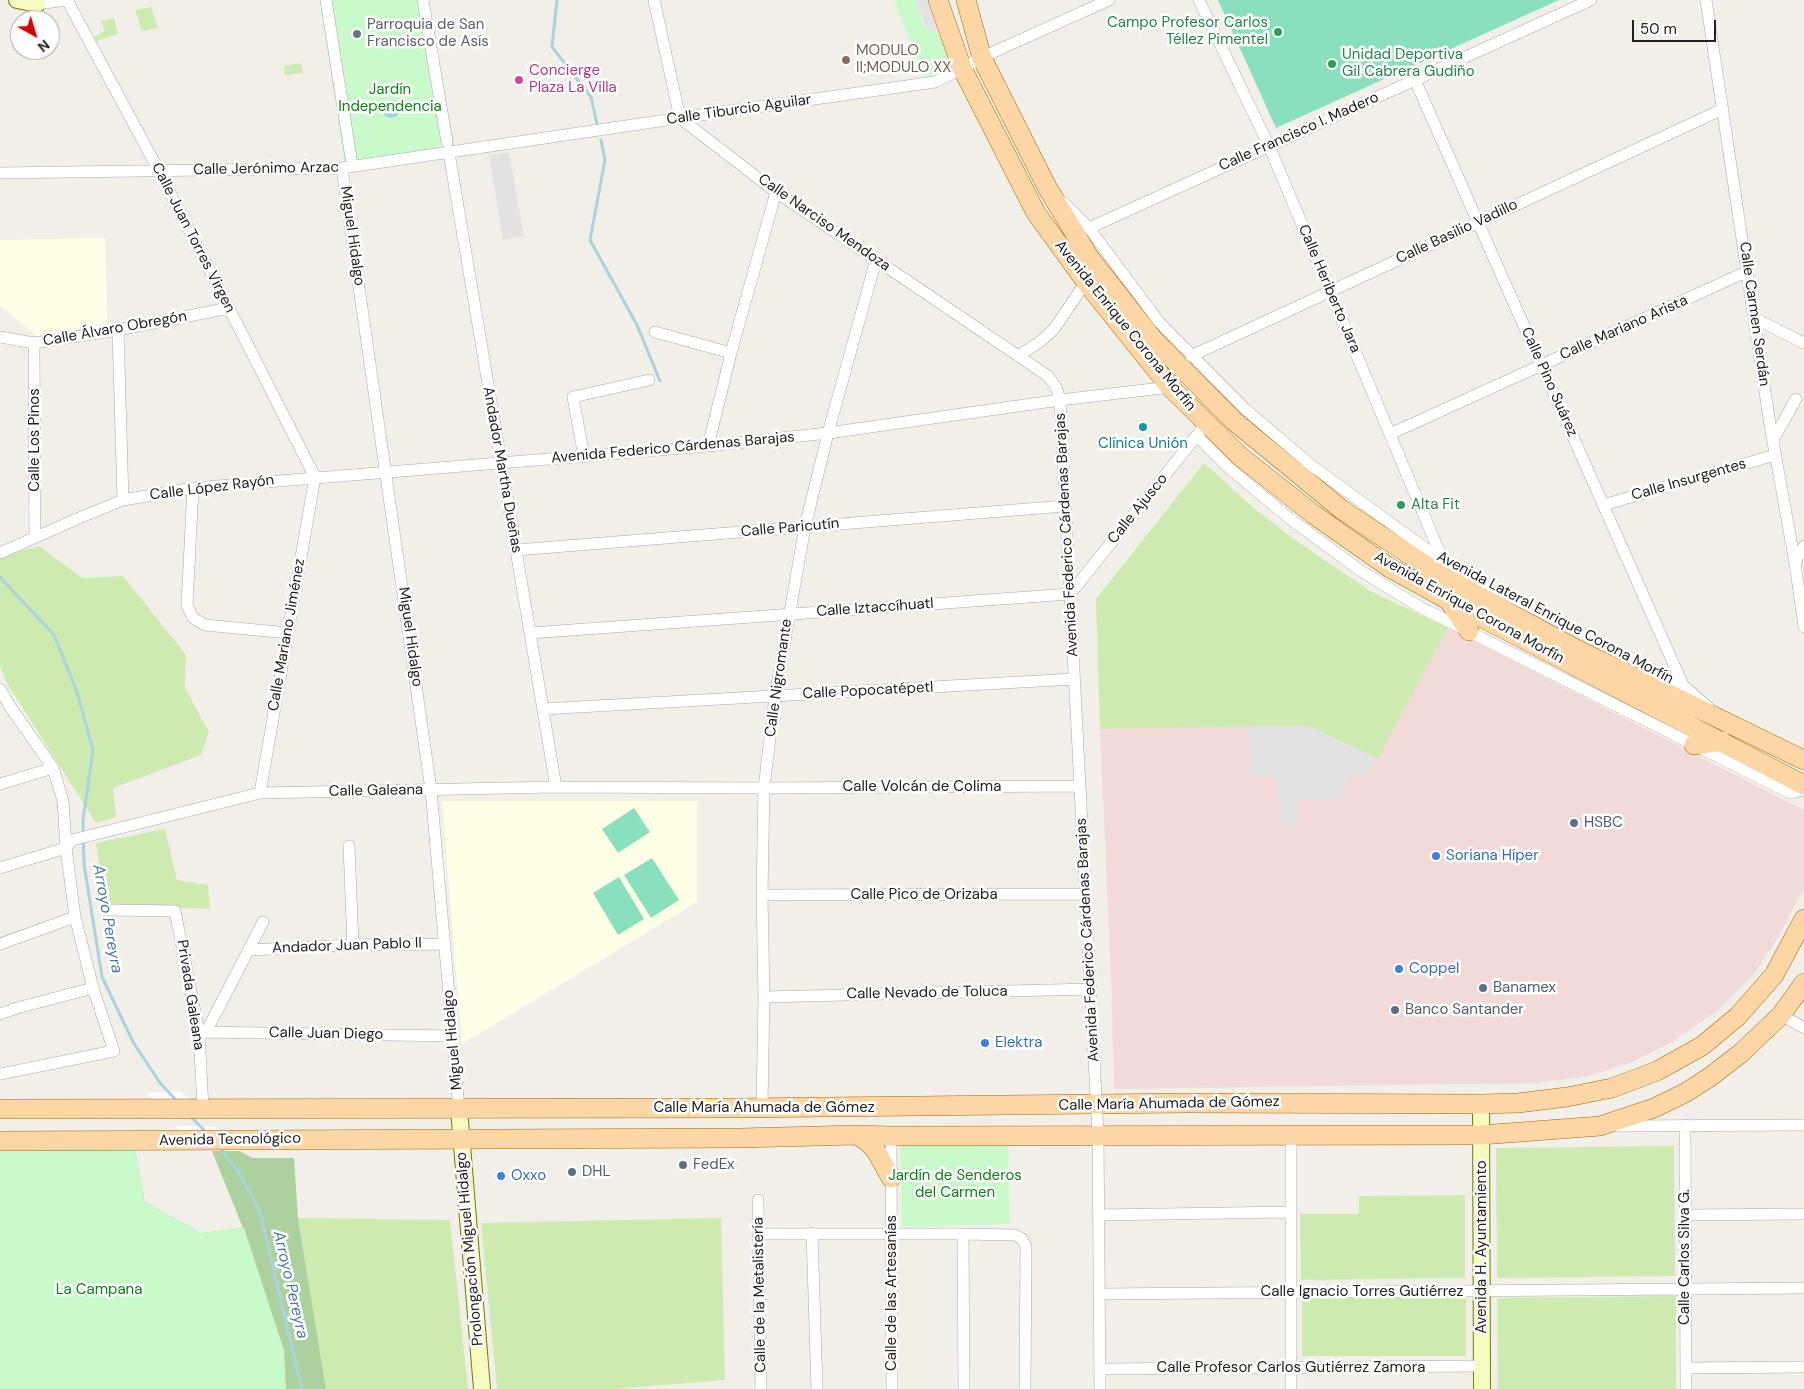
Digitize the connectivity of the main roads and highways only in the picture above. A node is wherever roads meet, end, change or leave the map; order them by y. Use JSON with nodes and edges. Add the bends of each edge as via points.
{"nodes":[{"id":1,"x":938,"y":0,"type":"edge"},
{"id":2,"x":966,"y":0,"type":"edge"},
{"id":3,"x":1448,"y":600,"type":"junction"},
{"id":4,"x":1469,"y":631,"type":"road end"},
{"id":5,"x":1722,"y":741,"type":"junction"},
{"id":6,"x":1694,"y":745,"type":"road end"},
{"id":7,"x":1804,"y":760,"type":"edge"},
{"id":8,"x":1797,"y":789,"type":"edge"},
{"id":9,"x":1804,"y":918,"type":"edge"},
{"id":10,"x":1804,"y":983,"type":"edge"},
{"id":11,"x":737,"y":1108,"type":"junction"},
{"id":12,"x":0,"y":1109,"type":"edge"},
{"id":13,"x":459,"y":1109,"type":"joint"},
{"id":14,"x":857,"y":1134,"type":"junction"},
{"id":15,"x":740,"y":1138,"type":"junction"},
{"id":16,"x":460,"y":1139,"type":"joint"},
{"id":17,"x":0,"y":1141,"type":"edge"},
{"id":18,"x":891,"y":1178,"type":"road end"}],
"edges":[{"from":1,"to":3,"type":"main road","name":"Avenida Enrique Corona Morfín","via":[[962,68],[1036,213],[1202,430],[1390,568]]},
{"from":2,"to":7,"type":"main road","name":"Avenida Enrique Corona Morfín","via":[[982,58],[1047,187],[1088,257],[1153,340],[1234,421],[1341,509],[1431,569],[1576,649]]},
{"from":3,"to":4,"type":"main road"},
{"from":3,"to":5,"type":"main road","name":"Avenida Enrique Corona Morfín"},
{"from":5,"to":6,"type":"main road"},
{"from":5,"to":8,"type":"main road","name":"Avenida Enrique Corona Morfín"},
{"from":9,"to":11,"type":"main road","name":"Calle María Ahumada de Gómez","via":[[1774,975],[1738,1016],[1702,1046],[1657,1071],[1612,1088],[1567,1097],[1481,1104]]},
{"from":10,"to":14,"type":"main road","name":"Calle María Ahumada de Gómez","via":[[1781,1015],[1710,1077],[1654,1108],[1600,1126],[1481,1135]]},
{"from":11,"to":13,"type":"main road","name":"Calle María Ahumada de Gómez"},
{"from":11,"to":15,"type":"main road"},
{"from":12,"to":13,"type":"main road","name":"Avenida Tecnológico"},
{"from":14,"to":15,"type":"main road","name":"Calle María Ahumada de Gómez"},
{"from":14,"to":18,"type":"main road","via":[[876,1151]]},
{"from":15,"to":16,"type":"main road","name":"Calle María Ahumada de Gómez"},
{"from":16,"to":17,"type":"main road","name":"Avenida Tecnológico"}]}
